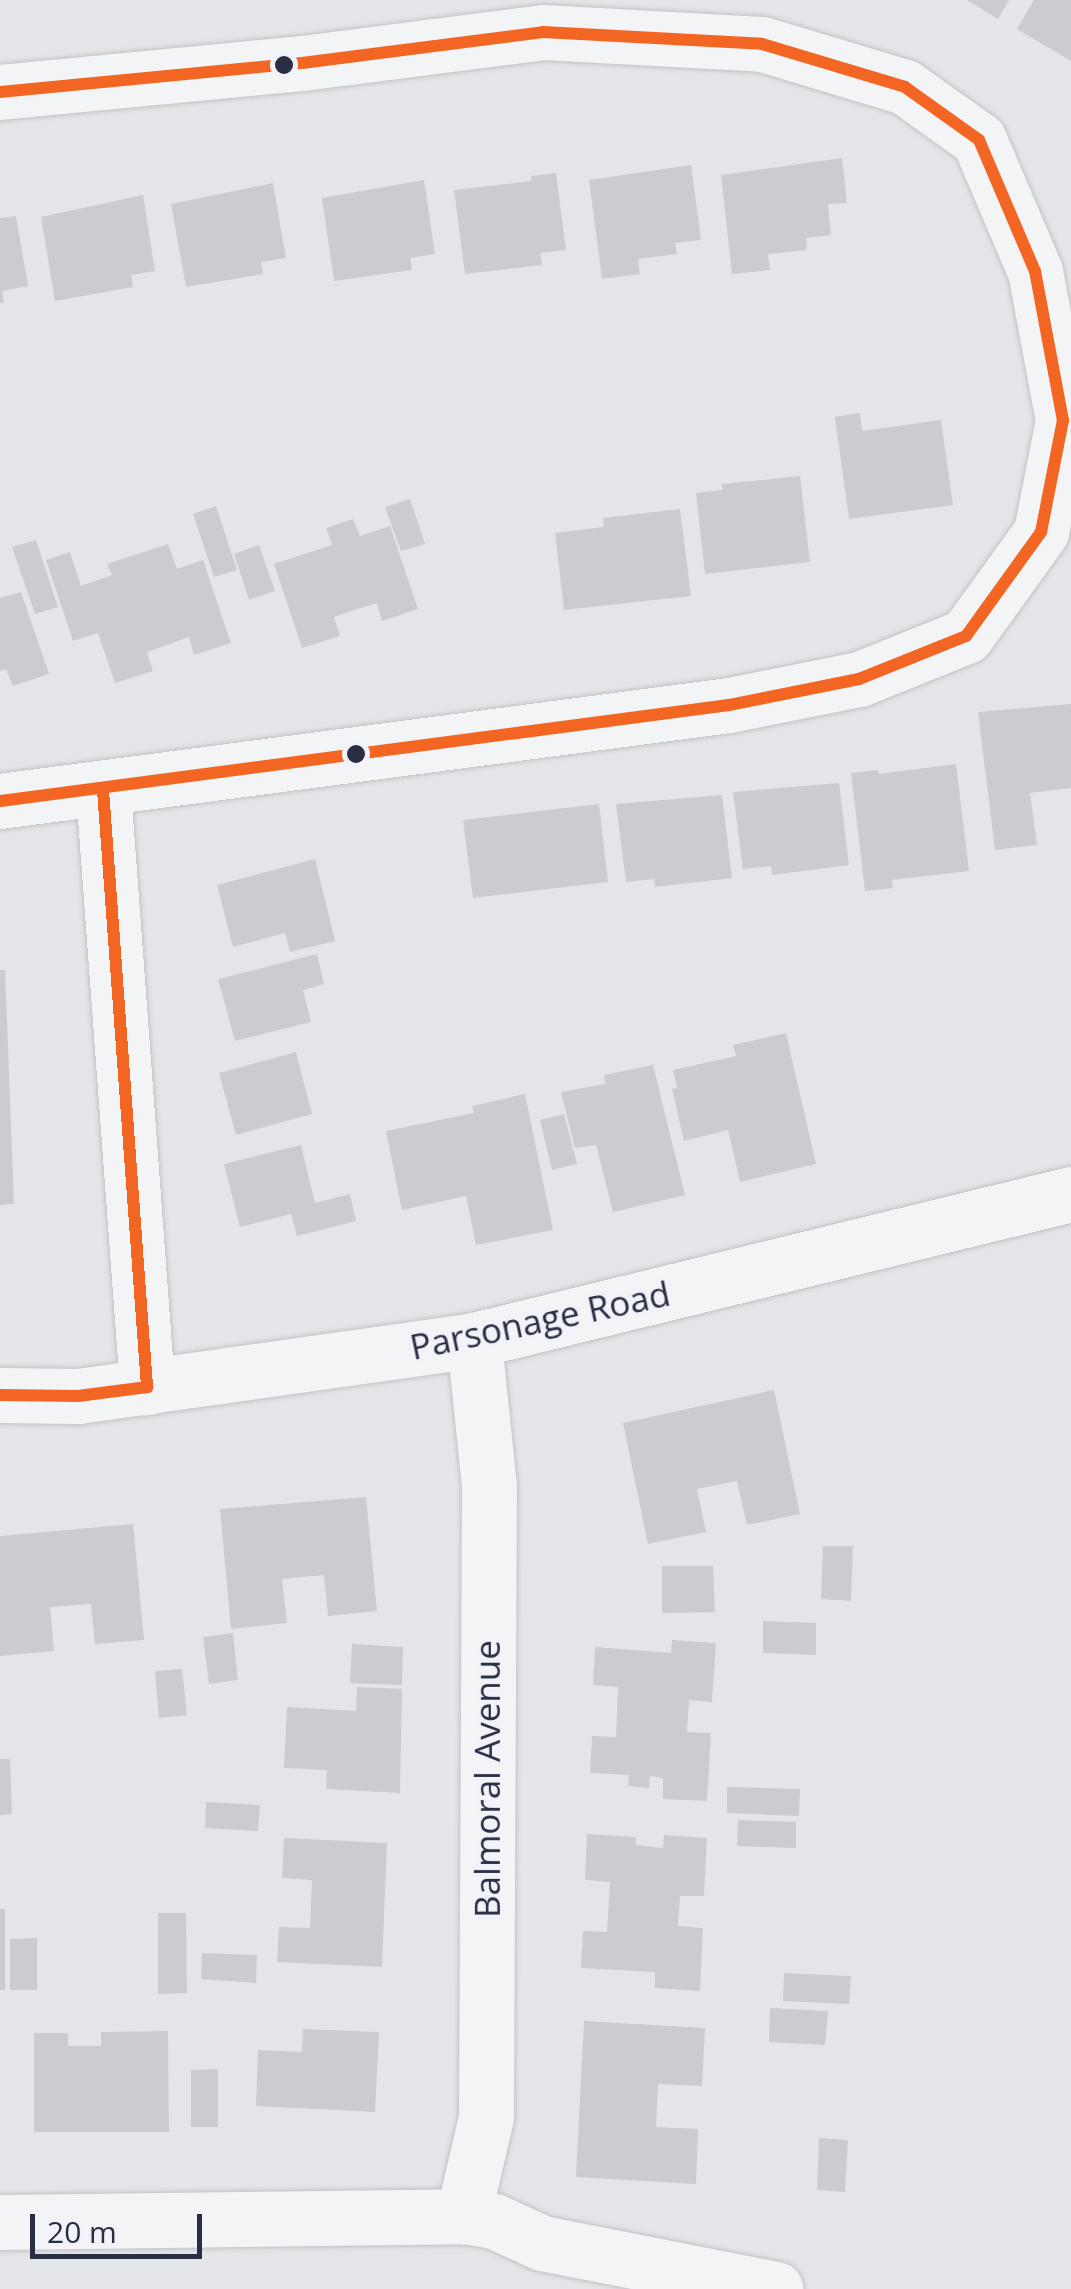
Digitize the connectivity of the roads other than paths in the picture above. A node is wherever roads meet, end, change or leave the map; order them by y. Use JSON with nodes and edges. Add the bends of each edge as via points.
{"nodes":[{"id":1,"x":0,"y":92,"type":"edge"},
{"id":2,"x":103,"y":790,"type":"junction"},
{"id":3,"x":0,"y":801,"type":"edge"},
{"id":4,"x":1071,"y":1194,"type":"edge"},
{"id":5,"x":474,"y":1340,"type":"junction"},
{"id":6,"x":147,"y":1387,"type":"junction"},
{"id":7,"x":0,"y":1395,"type":"edge"},
{"id":8,"x":462,"y":2216,"type":"junction"},
{"id":9,"x":0,"y":2222,"type":"edge"},
{"id":10,"x":776,"y":2289,"type":"edge"}],
"edges":[{"from":1,"to":2,"type":"street","via":[[543,32],[762,44],[905,86],[979,140],[1035,272],[1063,420],[1041,532],[966,636],[859,679],[729,705]]},
{"from":2,"to":3,"type":"street"},
{"from":2,"to":6,"type":"street"},
{"from":4,"to":5,"type":"street","name":"Parsonage Road"},
{"from":5,"to":6,"type":"street","name":"Parsonage Road"},
{"from":5,"to":8,"type":"street","name":"Balmoral Avenue","via":[[489,1486],[486,2117]]},
{"from":6,"to":7,"type":"street","name":"Parsonage Road","via":[[78,1396]]},
{"from":8,"to":9,"type":"street"},
{"from":8,"to":10,"type":"street","via":[[494,2221],[542,2243]]}]}
